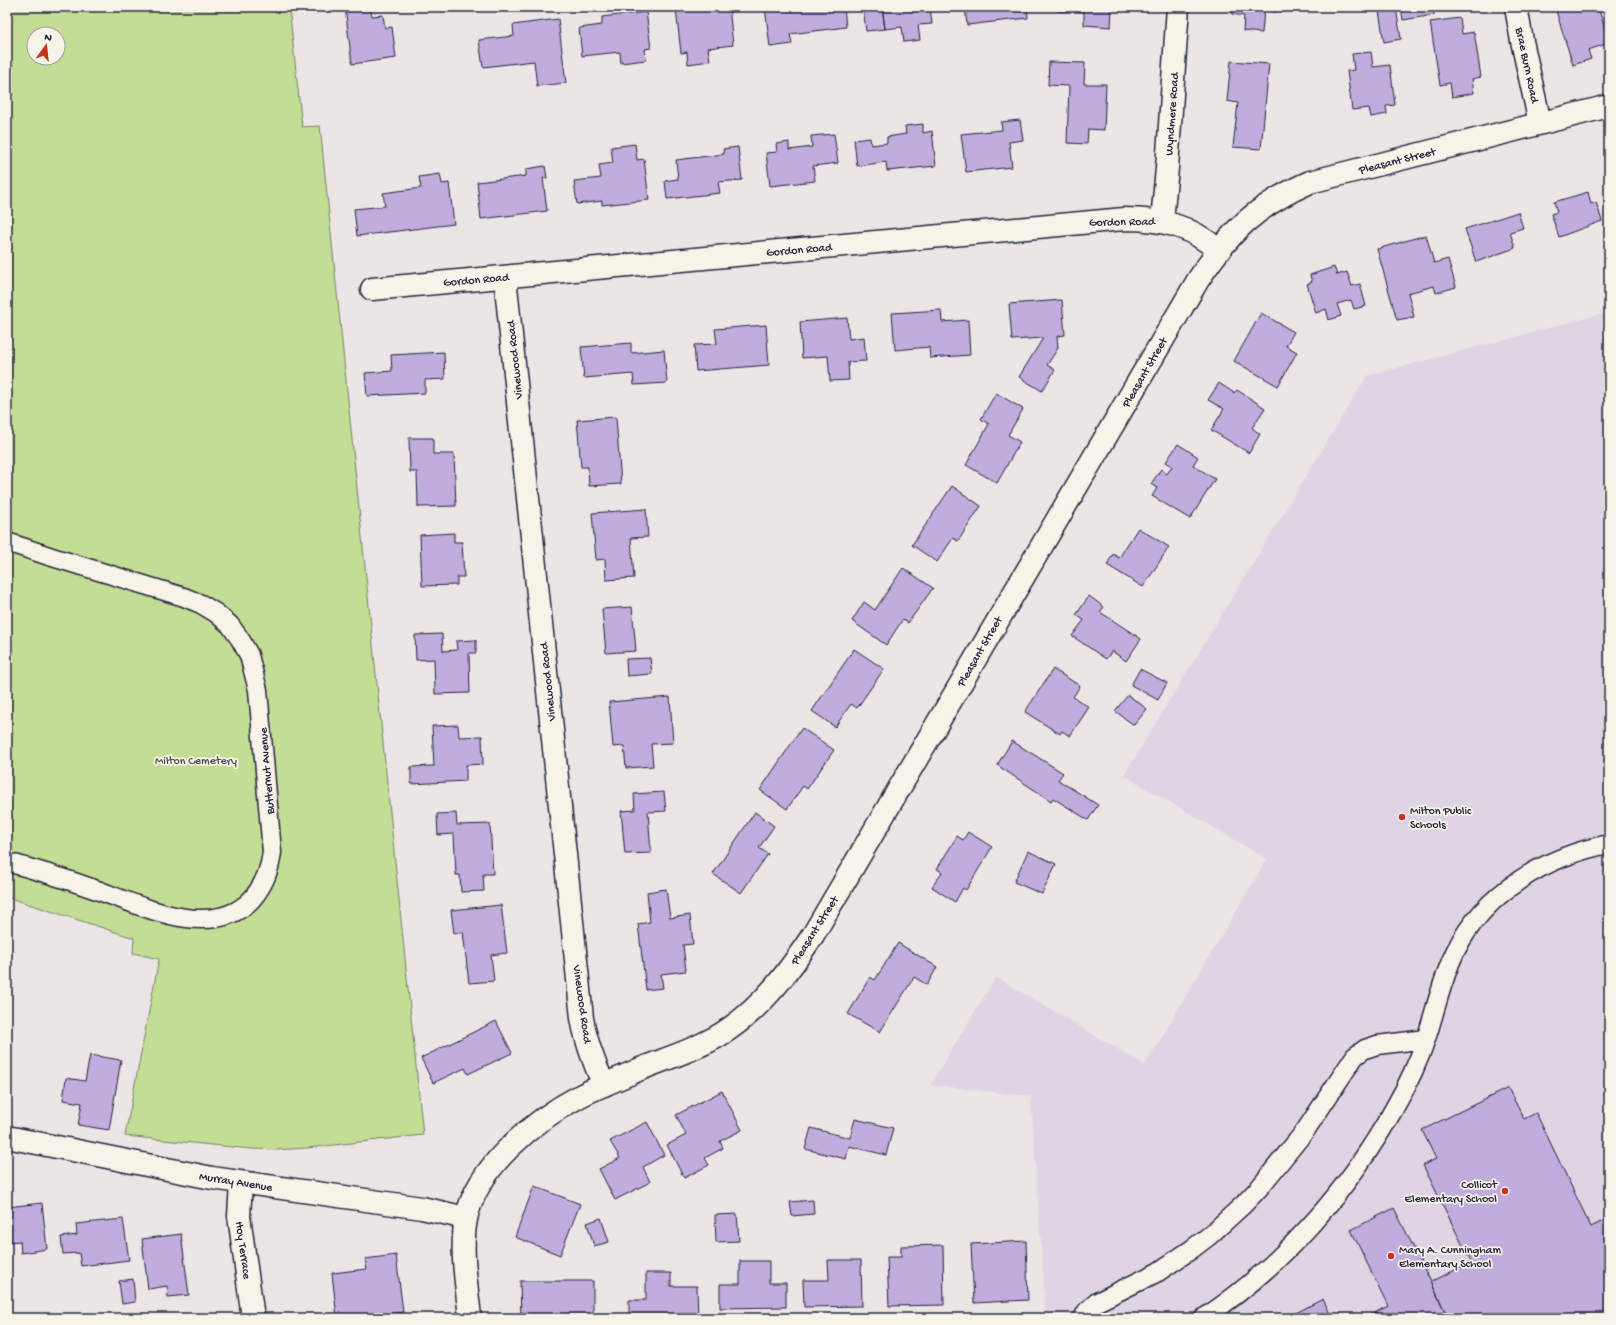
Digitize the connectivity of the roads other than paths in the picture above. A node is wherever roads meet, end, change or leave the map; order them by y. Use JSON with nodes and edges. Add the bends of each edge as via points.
{"nodes":[{"id":1,"x":1178,"y":7,"type":"edge"},
{"id":2,"x":1516,"y":7,"type":"edge"},
{"id":3,"x":1609,"y":106,"type":"edge"},
{"id":4,"x":1540,"y":123,"type":"junction"},
{"id":5,"x":1162,"y":221,"type":"junction"},
{"id":6,"x":1218,"y":250,"type":"junction"},
{"id":7,"x":505,"y":277,"type":"junction"},
{"id":8,"x":372,"y":289,"type":"dead end"},
{"id":9,"x":7,"y":542,"type":"edge"},
{"id":10,"x":1609,"y":844,"type":"edge"},
{"id":11,"x":7,"y":862,"type":"edge"},
{"id":12,"x":1426,"y":1039,"type":"junction"},
{"id":13,"x":604,"y":1085,"type":"junction"},
{"id":14,"x":7,"y":1137,"type":"edge"},
{"id":15,"x":241,"y":1183,"type":"junction"},
{"id":16,"x":466,"y":1218,"type":"junction"},
{"id":17,"x":253,"y":1318,"type":"edge"},
{"id":18,"x":470,"y":1318,"type":"edge"},
{"id":19,"x":1083,"y":1318,"type":"edge"},
{"id":20,"x":1204,"y":1318,"type":"edge"}],
"edges":[{"from":1,"to":5,"type":"street","name":"Wyndmere Road"},
{"from":2,"to":4,"type":"street","name":"Brae Burn Road"},
{"from":3,"to":4,"type":"street","name":"Pleasant Street"},
{"from":4,"to":6,"type":"street","name":"Pleasant Street","via":[[1310,182],[1274,199],[1259,210]]},
{"from":5,"to":6,"type":"street","name":"Gordon Road","via":[[1192,232]]},
{"from":5,"to":7,"type":"street","name":"Gordon Road","via":[[1101,220]]},
{"from":6,"to":13,"type":"street","name":"Pleasant Street","via":[[817,928],[788,971],[759,1005],[728,1030],[709,1041]]},
{"from":7,"to":8,"type":"street","name":"Gordon Road"},
{"from":7,"to":13,"type":"street","name":"Vinewood Road","via":[[582,1018],[592,1057]]},
{"from":9,"to":11,"type":"lane","name":"Butternut Avenue","via":[[184,597],[216,613],[230,625],[249,655],[258,690],[272,852],[265,881],[247,904],[222,917],[207,920],[174,916]]},
{"from":10,"to":12,"type":"lane","via":[[1578,852],[1536,870],[1502,893],[1481,913],[1456,950]]},
{"from":12,"to":19,"type":"lane","via":[[1377,1045],[1365,1048],[1355,1056],[1291,1150],[1232,1216],[1176,1261],[1097,1302],[1086,1311]]},
{"from":12,"to":20,"type":"lane","via":[[1418,1062],[1396,1106],[1367,1154],[1336,1195],[1278,1258]]},
{"from":13,"to":16,"type":"street","name":"Pleasant Street","via":[[563,1106],[506,1151],[485,1176]]},
{"from":14,"to":15,"type":"street","name":"Murray Avenue"},
{"from":15,"to":16,"type":"street","name":"Murray Avenue","via":[[422,1208]]},
{"from":15,"to":17,"type":"street","name":"Hoy Terrace","via":[[239,1216]]},
{"from":16,"to":18,"type":"street","name":"Pleasant Street","via":[[464,1255]]}]}
